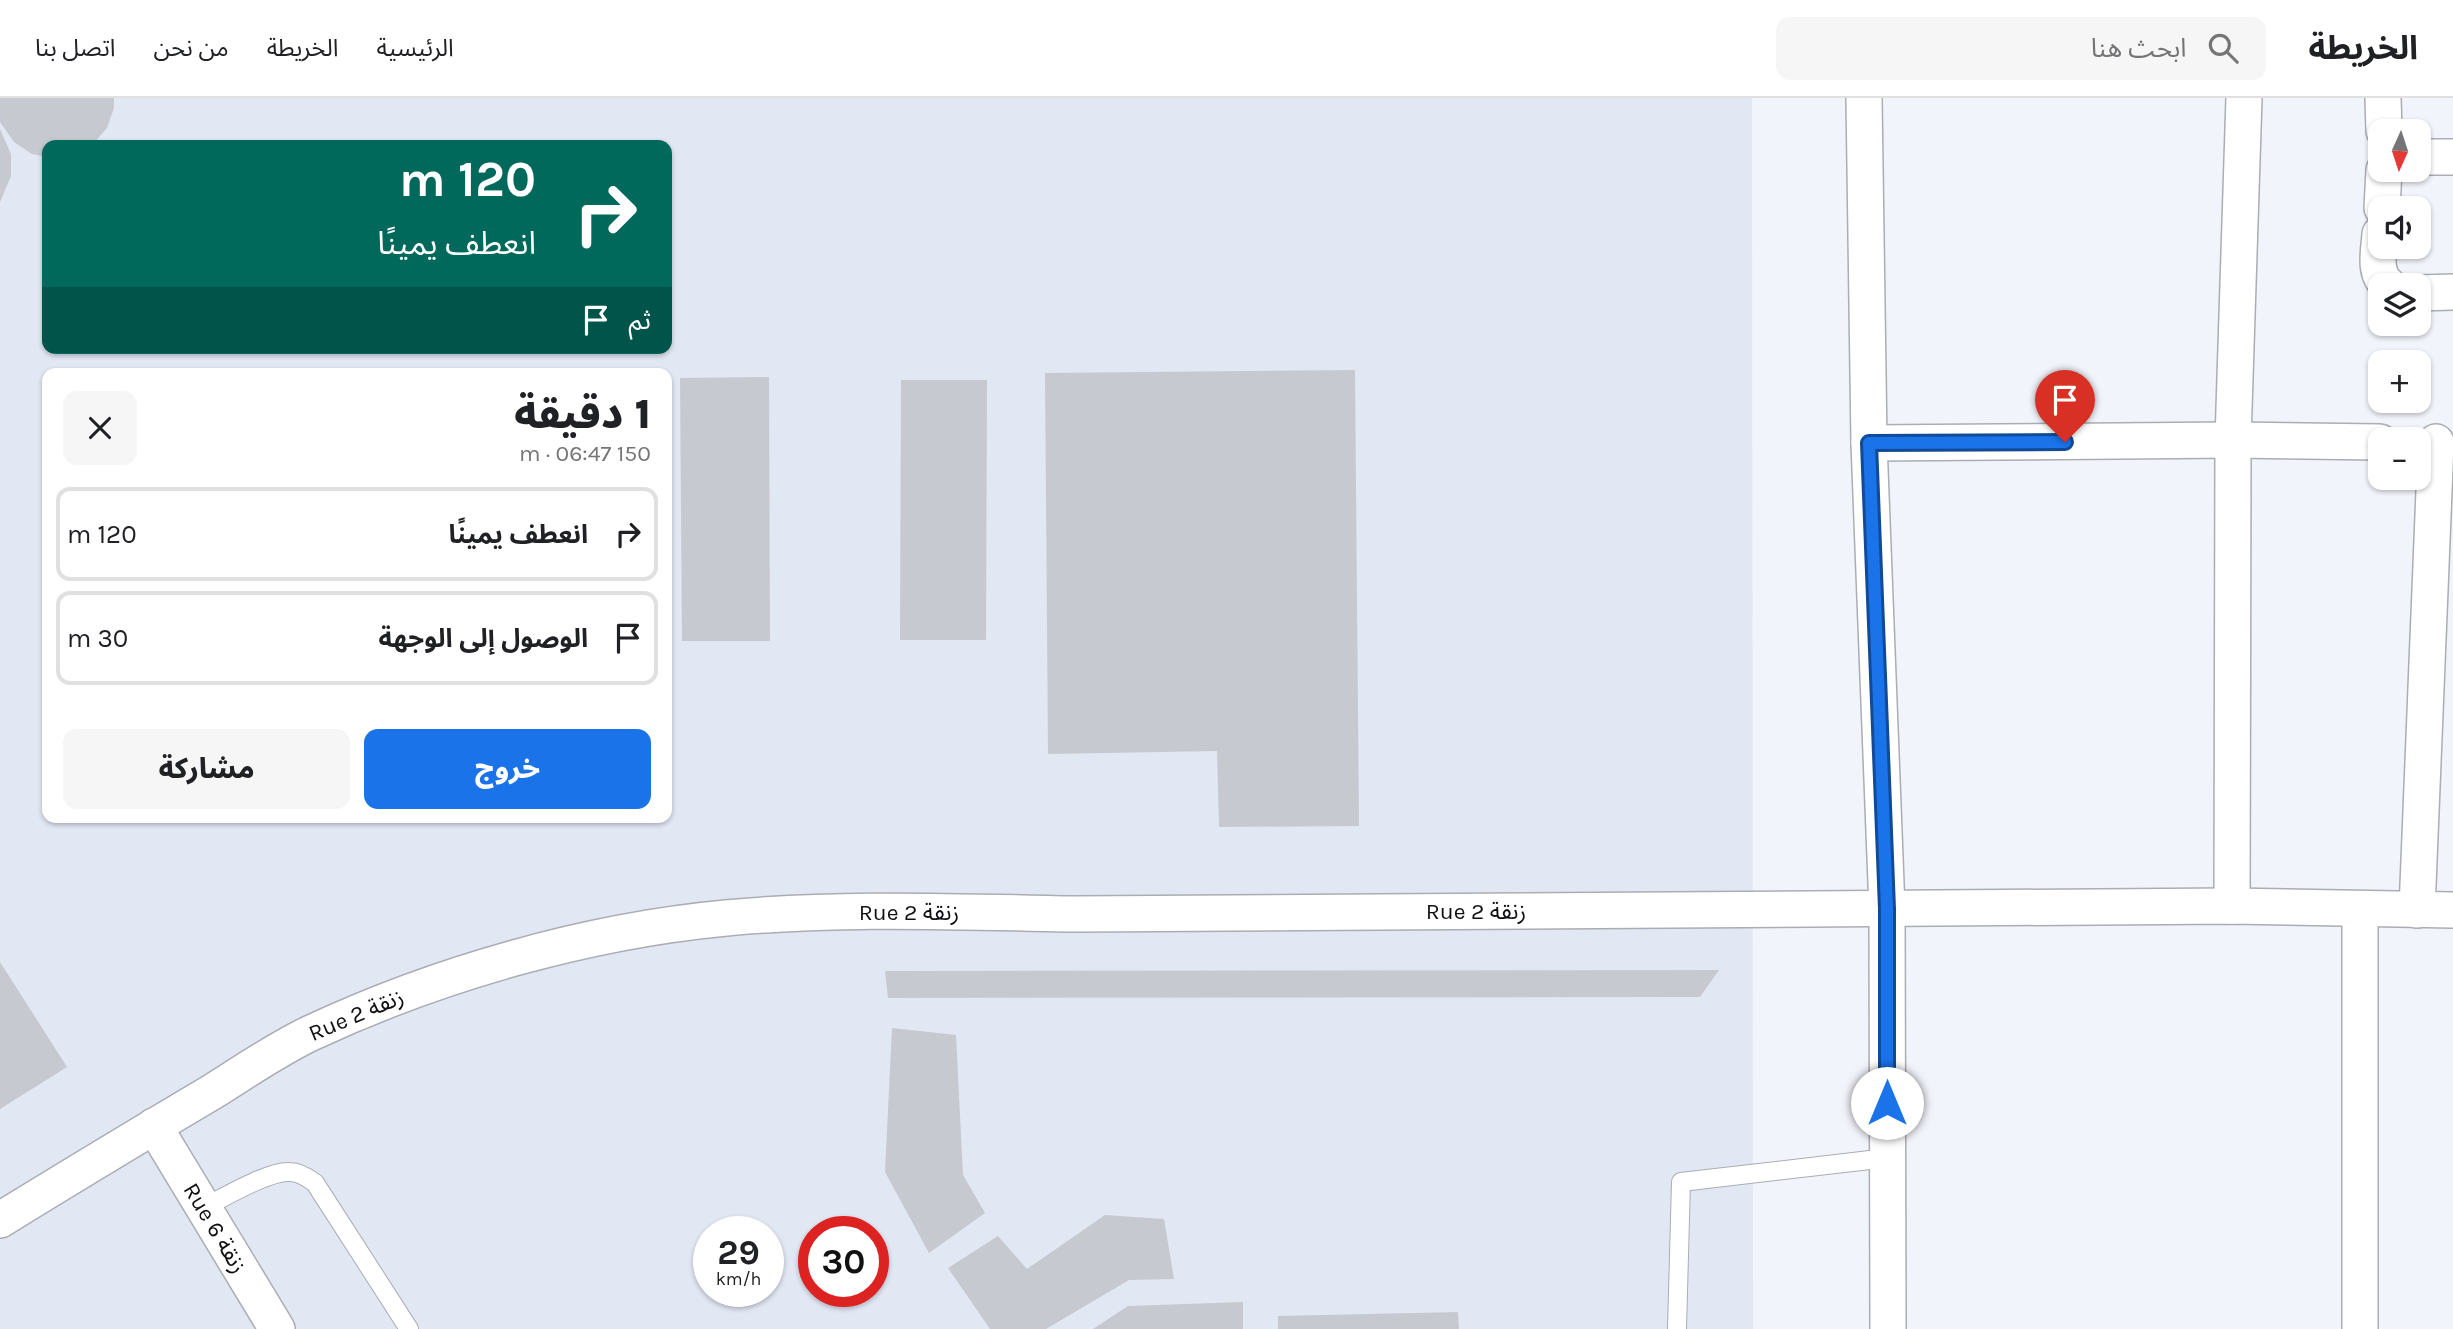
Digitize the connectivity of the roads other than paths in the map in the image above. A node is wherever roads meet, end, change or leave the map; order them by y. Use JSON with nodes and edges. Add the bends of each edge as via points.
{"nodes":[{"id":1,"x":1864,"y":98,"type":"edge"},
{"id":2,"x":2245,"y":98,"type":"edge"},
{"id":3,"x":2383,"y":98,"type":"edge"},
{"id":4,"x":2384,"y":119,"type":"edge"},
{"id":5,"x":2431,"y":156,"type":"edge"},
{"id":6,"x":2453,"y":157,"type":"edge"},
{"id":7,"x":2453,"y":292,"type":"edge"},
{"id":8,"x":2431,"y":293,"type":"edge"},
{"id":9,"x":2233,"y":440,"type":"junction"},
{"id":10,"x":2368,"y":442,"type":"edge"},
{"id":11,"x":2436,"y":442,"type":"edge"},
{"id":12,"x":1869,"y":443,"type":"junction"},
{"id":13,"x":2232,"y":906,"type":"junction"},
{"id":14,"x":1887,"y":909,"type":"junction"},
{"id":15,"x":2360,"y":909,"type":"junction"},
{"id":16,"x":2417,"y":910,"type":"junction"},
{"id":17,"x":2453,"y":910,"type":"edge"},
{"id":18,"x":154,"y":1126,"type":"junction"},
{"id":19,"x":1887,"y":1158,"type":"junction"},
{"id":20,"x":203,"y":1208,"type":"junction"},
{"id":21,"x":0,"y":1220,"type":"edge"},
{"id":22,"x":277,"y":1329,"type":"edge"},
{"id":23,"x":409,"y":1329,"type":"edge"},
{"id":24,"x":1677,"y":1329,"type":"edge"},
{"id":25,"x":1888,"y":1329,"type":"edge"},
{"id":26,"x":2360,"y":1329,"type":"edge"}],
"edges":[{"from":1,"to":12,"type":"street"},
{"from":2,"to":9,"type":"street"},
{"from":3,"to":4,"type":"street"},
{"from":5,"to":6,"type":"street"},
{"from":7,"to":8,"type":"street"},
{"from":9,"to":10,"type":"street"},
{"from":9,"to":12,"type":"street"},
{"from":9,"to":13,"type":"street"},
{"from":11,"to":16,"type":"street"},
{"from":12,"to":14,"type":"street"},
{"from":13,"to":14,"type":"street","name":"Rue 2 زنقة"},
{"from":13,"to":15,"type":"street","name":"Rue 2 زنقة"},
{"from":14,"to":18,"type":"street","name":"Rue 2 زنقة","via":[[896,911],[699,921],[594,938],[407,993],[309,1034]]},
{"from":14,"to":19,"type":"street"},
{"from":15,"to":16,"type":"street","name":"Rue 2 زنقة"},
{"from":15,"to":26,"type":"street"},
{"from":16,"to":17,"type":"street","name":"Rue 2 زنقة"},
{"from":18,"to":20,"type":"street","name":"Rue 6 زنقة"},
{"from":18,"to":21,"type":"street","name":"Rue 2 زنقة"},
{"from":19,"to":24,"type":"lane","via":[[1681,1182]]},
{"from":19,"to":25,"type":"street"},
{"from":20,"to":22,"type":"street","name":"Rue 6 زنقة"},
{"from":20,"to":23,"type":"lane","via":[[275,1172],[304,1175],[315,1183]]}]}
